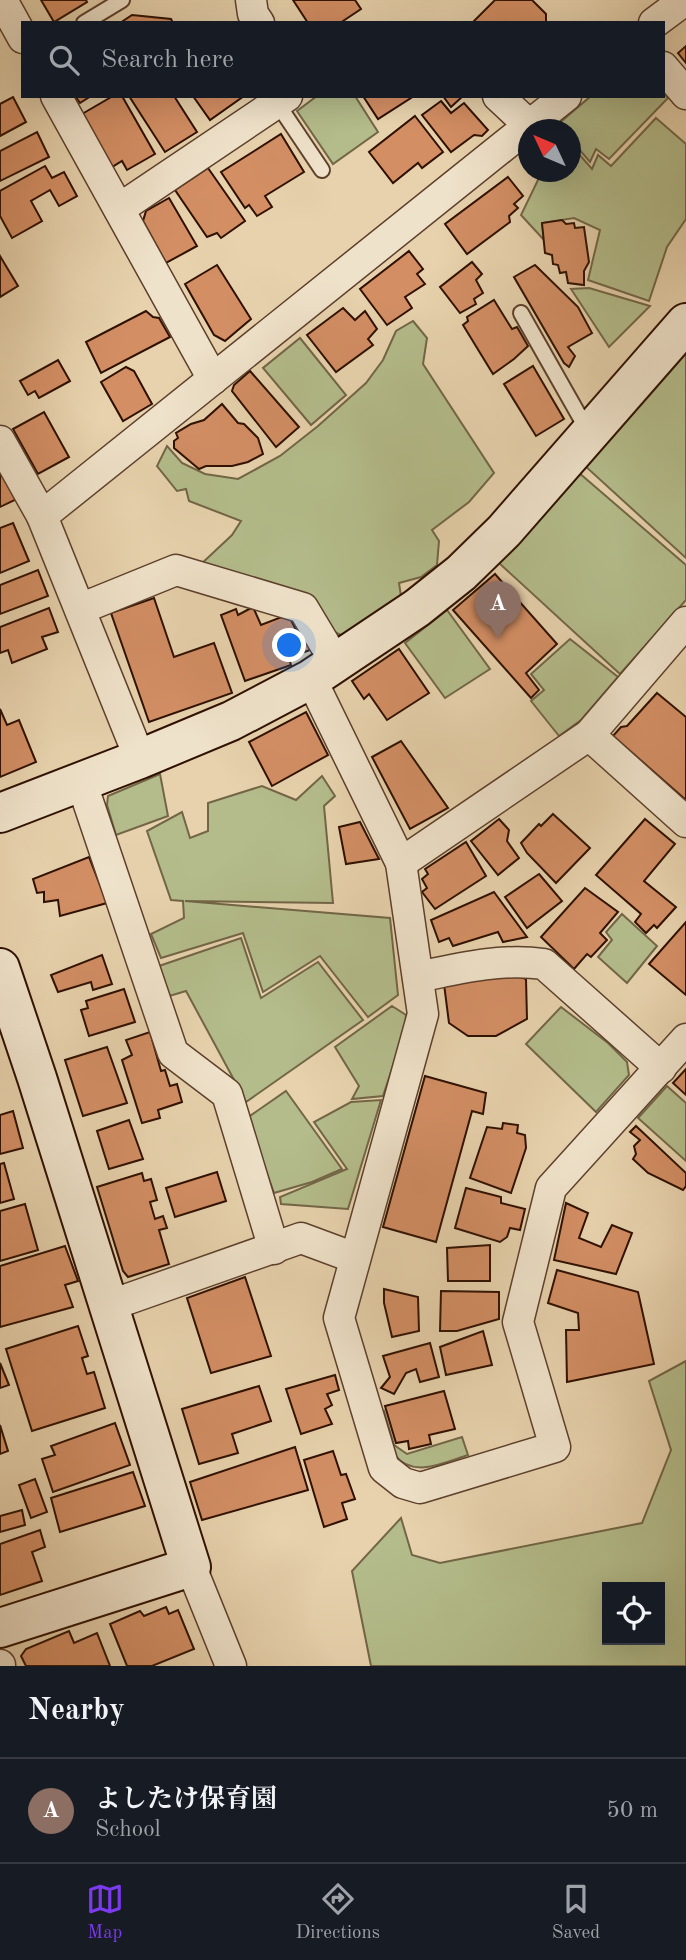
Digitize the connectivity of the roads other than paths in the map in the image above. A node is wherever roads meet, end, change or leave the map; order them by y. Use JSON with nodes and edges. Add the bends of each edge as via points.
{"nodes":[{"id":1,"x":2,"y":0,"type":"edge"},
{"id":2,"x":122,"y":0,"type":"edge"},
{"id":3,"x":251,"y":0,"type":"edge"},
{"id":4,"x":685,"y":0,"type":"edge"},
{"id":5,"x":87,"y":21,"type":"edge"},
{"id":6,"x":258,"y":21,"type":"edge"},
{"id":7,"x":657,"y":21,"type":"edge"},
{"id":8,"x":21,"y":34,"type":"edge"},
{"id":9,"x":665,"y":69,"type":"edge"},
{"id":10,"x":686,"y":94,"type":"edge"},
{"id":11,"x":56,"y":98,"type":"edge"},
{"id":12,"x":500,"y":98,"type":"edge"},
{"id":13,"x":564,"y":98,"type":"edge"},
{"id":14,"x":282,"y":100,"type":"edge"},
{"id":15,"x":522,"y":119,"type":"edge"},
{"id":16,"x":540,"y":119,"type":"edge"},
{"id":17,"x":518,"y":137,"type":"edge"},
{"id":18,"x":322,"y":170,"type":"dead end"},
{"id":19,"x":119,"y":209,"type":"junction"},
{"id":20,"x":521,"y":313,"type":"dead end"},
{"id":21,"x":686,"y":323,"type":"edge"},
{"id":22,"x":213,"y":379,"type":"junction"},
{"id":23,"x":589,"y":434,"type":"junction"},
{"id":24,"x":0,"y":441,"type":"edge"},
{"id":25,"x":42,"y":516,"type":"junction"},
{"id":26,"x":80,"y":609,"type":"junction"},
{"id":27,"x":686,"y":622,"type":"edge"},
{"id":28,"x":324,"y":671,"type":"junction"},
{"id":29,"x":589,"y":735,"type":"junction"},
{"id":30,"x":140,"y":759,"type":"junction"},
{"id":31,"x":81,"y":782,"type":"junction"},
{"id":32,"x":0,"y":813,"type":"edge"},
{"id":33,"x":686,"y":822,"type":"edge"},
{"id":34,"x":401,"y":863,"type":"junction"},
{"id":35,"x":0,"y":968,"type":"edge"},
{"id":36,"x":418,"y":977,"type":"junction"},
{"id":37,"x":686,"y":1039,"type":"edge"},
{"id":38,"x":661,"y":1068,"type":"junction"},
{"id":39,"x":274,"y":1249,"type":"junction"},
{"id":40,"x":355,"y":1258,"type":"junction"},
{"id":41,"x":108,"y":1306,"type":"junction"},
{"id":42,"x":191,"y":1567,"type":"junction"},
{"id":43,"x":0,"y":1628,"type":"edge"},
{"id":44,"x":231,"y":1666,"type":"edge"}],
"edges":[{"from":1,"to":8,"type":"street"},
{"from":2,"to":5,"type":"lane"},
{"from":3,"to":6,"type":"street"},
{"from":4,"to":7,"type":"street"},
{"from":9,"to":10,"type":"street"},
{"from":11,"to":19,"type":"street"},
{"from":12,"to":15,"type":"street"},
{"from":13,"to":16,"type":"street"},
{"from":14,"to":18,"type":"lane"},
{"from":14,"to":19,"type":"street"},
{"from":17,"to":22,"type":"street"},
{"from":19,"to":22,"type":"street"},
{"from":20,"to":23,"type":"lane"},
{"from":21,"to":23,"type":"street"},
{"from":22,"to":25,"type":"street"},
{"from":23,"to":28,"type":"street","via":[[461,573]]},
{"from":24,"to":25,"type":"street"},
{"from":25,"to":26,"type":"street"},
{"from":26,"to":28,"type":"street","via":[[176,570],[303,608]]},
{"from":26,"to":30,"type":"street"},
{"from":27,"to":29,"type":"street"},
{"from":28,"to":30,"type":"street","via":[[231,720]]},
{"from":28,"to":34,"type":"street"},
{"from":29,"to":33,"type":"street"},
{"from":29,"to":34,"type":"street"},
{"from":30,"to":31,"type":"street"},
{"from":31,"to":32,"type":"street"},
{"from":31,"to":39,"type":"street","via":[[173,1054],[227,1094]]},
{"from":34,"to":36,"type":"street"},
{"from":35,"to":41,"type":"street"},
{"from":36,"to":38,"type":"street","via":[[519,961],[544,964]]},
{"from":36,"to":40,"type":"street","via":[[423,1014]]},
{"from":37,"to":38,"type":"street"},
{"from":38,"to":40,"type":"street","via":[[551,1188],[518,1322],[555,1447],[420,1488],[403,1483],[384,1468],[339,1318]]},
{"from":39,"to":40,"type":"street","via":[[301,1238]]},
{"from":39,"to":41,"type":"street"},
{"from":41,"to":42,"type":"street"},
{"from":42,"to":43,"type":"street"},
{"from":42,"to":44,"type":"street"}]}
